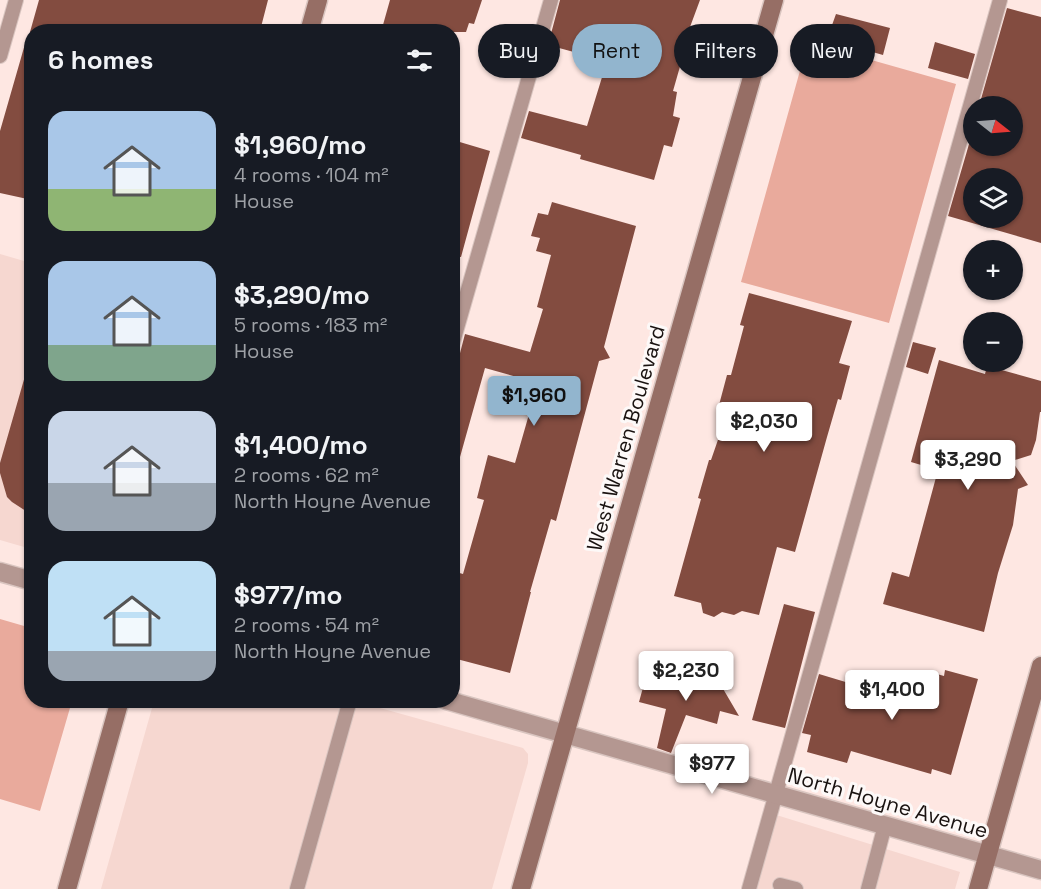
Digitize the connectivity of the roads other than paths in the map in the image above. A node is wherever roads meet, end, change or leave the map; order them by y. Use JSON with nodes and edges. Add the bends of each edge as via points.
{"nodes":[{"id":1,"x":16,"y":0,"type":"edge"},
{"id":2,"x":318,"y":0,"type":"edge"},
{"id":3,"x":551,"y":0,"type":"edge"},
{"id":4,"x":774,"y":0,"type":"edge"},
{"id":5,"x":1000,"y":0,"type":"edge"},
{"id":6,"x":5,"y":19,"type":"edge"},
{"id":7,"x":311,"y":24,"type":"edge"},
{"id":8,"x":0,"y":56,"type":"edge"},
{"id":9,"x":460,"y":318,"type":"edge"},
{"id":10,"x":0,"y":572,"type":"edge"},
{"id":11,"x":24,"y":579,"type":"edge"},
{"id":12,"x":1041,"y":666,"type":"edge"},
{"id":13,"x":460,"y":704,"type":"edge"},
{"id":14,"x":118,"y":708,"type":"edge"},
{"id":15,"x":348,"y":708,"type":"edge"},
{"id":16,"x":565,"y":734,"type":"junction"},
{"id":17,"x":776,"y":794,"type":"junction"},
{"id":18,"x":885,"y":825,"type":"junction"},
{"id":19,"x":987,"y":855,"type":"junction"},
{"id":20,"x":1041,"y":870,"type":"edge"},
{"id":21,"x":780,"y":885,"type":"dead end"},
{"id":22,"x":67,"y":889,"type":"edge"},
{"id":23,"x":297,"y":889,"type":"edge"},
{"id":24,"x":521,"y":889,"type":"edge"},
{"id":25,"x":749,"y":889,"type":"edge"},
{"id":26,"x":796,"y":889,"type":"edge"},
{"id":27,"x":868,"y":889,"type":"edge"},
{"id":28,"x":978,"y":889,"type":"edge"}],
"edges":[{"from":1,"to":6,"type":"lane"},
{"from":2,"to":7,"type":"street"},
{"from":3,"to":9,"type":"lane"},
{"from":4,"to":16,"type":"street","name":"West Warren Boulevard"},
{"from":5,"to":17,"type":"lane"},
{"from":6,"to":8,"type":"lane"},
{"from":10,"to":11,"type":"street"},
{"from":12,"to":19,"type":"street"},
{"from":13,"to":16,"type":"street","name":"North Hoyne Avenue"},
{"from":14,"to":22,"type":"street"},
{"from":15,"to":23,"type":"lane"},
{"from":16,"to":17,"type":"street","name":"North Hoyne Avenue"},
{"from":16,"to":24,"type":"street","name":"West Warren Boulevard"},
{"from":17,"to":18,"type":"street","name":"North Hoyne Avenue"},
{"from":17,"to":25,"type":"lane"},
{"from":18,"to":19,"type":"street","name":"North Hoyne Avenue"},
{"from":18,"to":27,"type":"lane"},
{"from":19,"to":20,"type":"street","name":"North Hoyne Avenue"},
{"from":19,"to":28,"type":"street"},
{"from":21,"to":26,"type":"lane"}]}
